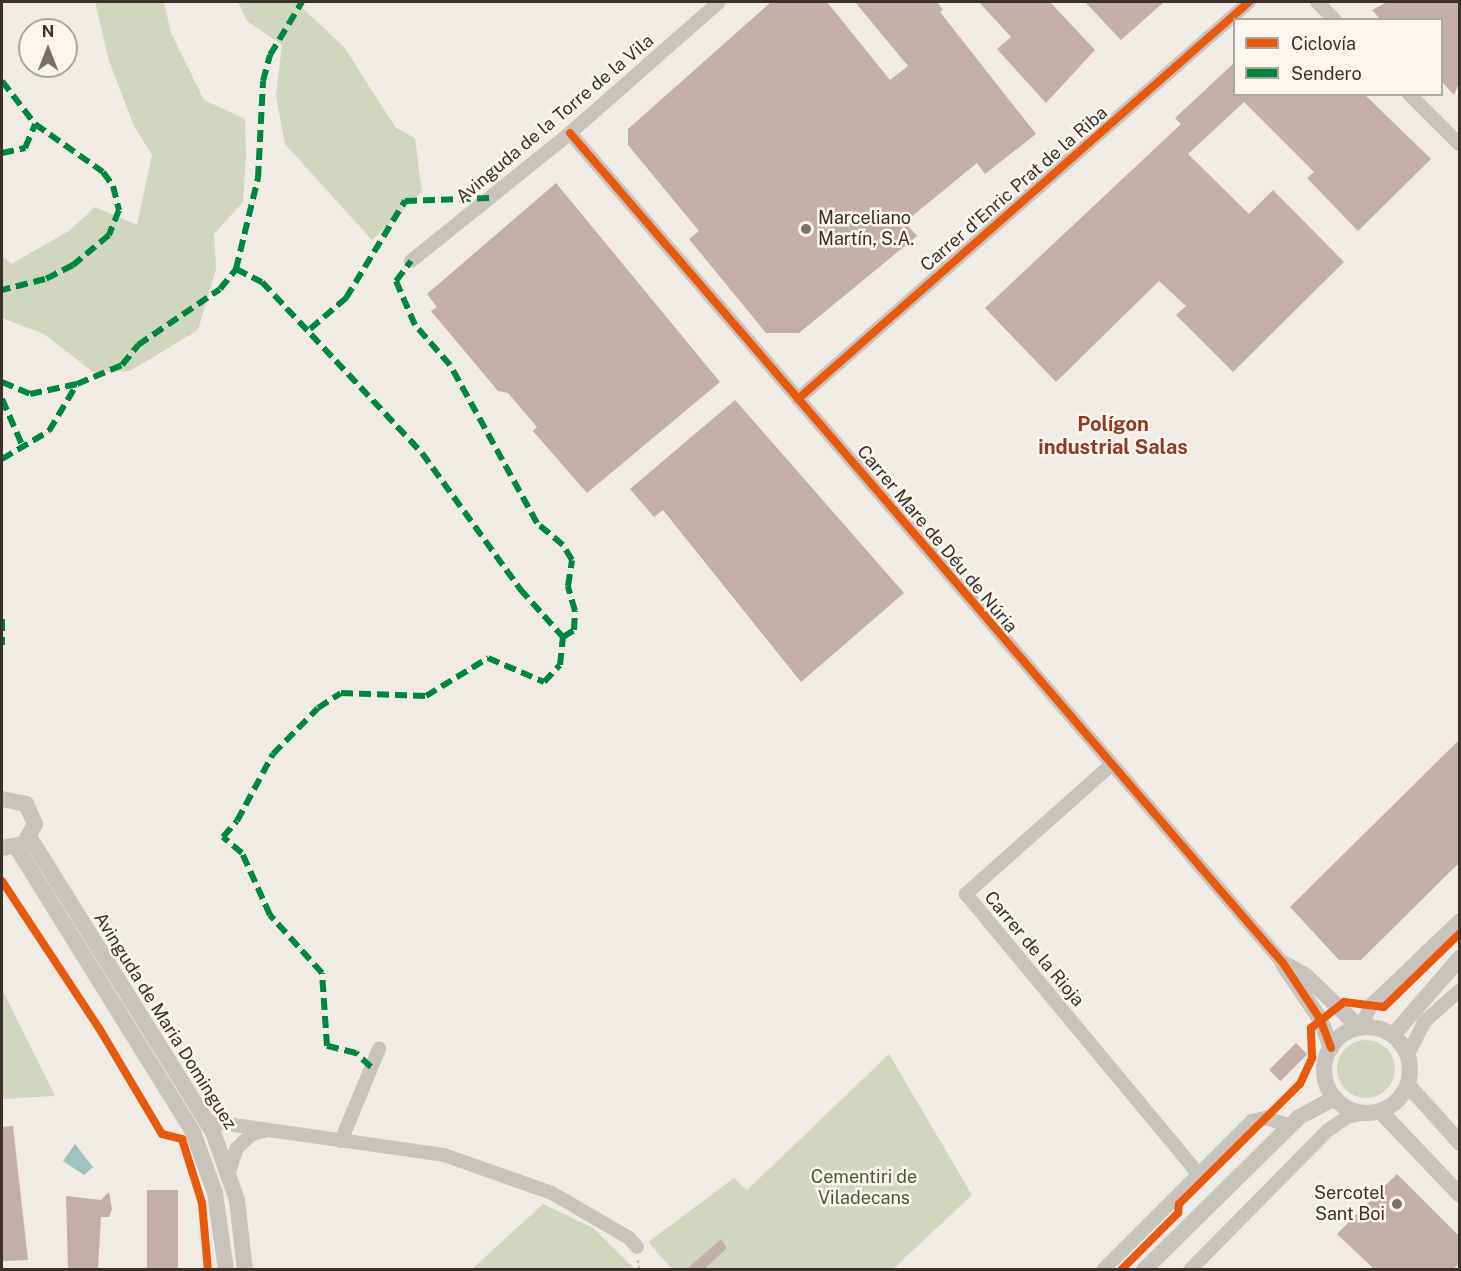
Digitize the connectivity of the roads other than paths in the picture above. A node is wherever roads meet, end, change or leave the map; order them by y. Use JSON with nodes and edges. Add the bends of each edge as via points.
{"nodes":[{"id":1,"x":719,"y":2,"type":"edge"},
{"id":2,"x":1249,"y":2,"type":"edge"},
{"id":3,"x":1317,"y":2,"type":"edge"},
{"id":4,"x":1333,"y":18,"type":"edge"},
{"id":5,"x":1411,"y":96,"type":"edge"},
{"id":6,"x":570,"y":133,"type":"junction"},
{"id":7,"x":1460,"y":145,"type":"edge"},
{"id":8,"x":411,"y":261,"type":"dead end"},
{"id":9,"x":798,"y":399,"type":"junction"},
{"id":10,"x":1110,"y":766,"type":"junction"},
{"id":11,"x":2,"y":799,"type":"edge"},
{"id":12,"x":16,"y":845,"type":"edge"},
{"id":13,"x":1460,"y":920,"type":"edge"},
{"id":14,"x":1460,"y":958,"type":"edge"},
{"id":15,"x":1283,"y":963,"type":"junction"},
{"id":16,"x":1460,"y":990,"type":"edge"},
{"id":17,"x":1360,"y":1028,"type":"junction"},
{"id":18,"x":1393,"y":1035,"type":"junction"},
{"id":19,"x":1331,"y":1048,"type":"junction"},
{"id":20,"x":379,"y":1049,"type":"dead end"},
{"id":21,"x":1407,"y":1056,"type":"junction"},
{"id":22,"x":1408,"y":1085,"type":"junction"},
{"id":23,"x":1335,"y":1098,"type":"junction"},
{"id":24,"x":1372,"y":1112,"type":"junction"},
{"id":25,"x":206,"y":1121,"type":"junction"},
{"id":26,"x":1291,"y":1126,"type":"junction"},
{"id":27,"x":267,"y":1130,"type":"junction"},
{"id":28,"x":341,"y":1142,"type":"junction"},
{"id":29,"x":1460,"y":1143,"type":"edge"},
{"id":30,"x":229,"y":1172,"type":"junction"},
{"id":31,"x":1199,"y":1175,"type":"junction"},
{"id":32,"x":1460,"y":1196,"type":"edge"},
{"id":33,"x":636,"y":1247,"type":"dead end"},
{"id":34,"x":226,"y":1269,"type":"edge"},
{"id":35,"x":245,"y":1269,"type":"edge"},
{"id":36,"x":1104,"y":1269,"type":"edge"},
{"id":37,"x":1144,"y":1269,"type":"edge"},
{"id":38,"x":1190,"y":1269,"type":"edge"}],
"edges":[{"from":1,"to":6,"type":"street","name":"Avinguda de la Torre de la Vila"},
{"from":2,"to":9,"type":"street","name":"Carrer d'Enric Prat de la Riba"},
{"from":3,"to":4,"type":"street"},
{"from":5,"to":7,"type":"street"},
{"from":6,"to":8,"type":"street","name":"Avinguda de la Torre de la Vila"},
{"from":6,"to":9,"type":"street","name":"Carrer Mare de Déu de Núria"},
{"from":9,"to":10,"type":"street","name":"Carrer Mare de Déu de Núria"},
{"from":10,"to":15,"type":"street","name":"Carrer Mare de Déu de Núria"},
{"from":10,"to":31,"type":"street","name":"Carrer de la Rioja","via":[[966,894]]},
{"from":11,"to":12,"type":"street","via":[[19,800],[30,809],[35,824]]},
{"from":12,"to":25,"type":"street","name":"Avinguda de Maria Dominguez"},
{"from":12,"to":34,"type":"street","name":"Avinguda de Maria Dominguez","via":[[193,1132],[215,1193]]},
{"from":13,"to":17,"type":"street","via":[[1371,1005]]},
{"from":14,"to":18,"type":"street"},
{"from":15,"to":17,"type":"street","via":[[1306,976]]},
{"from":15,"to":19,"type":"street","via":[[1320,1019]]},
{"from":16,"to":21,"type":"street","via":[[1424,1022]]},
{"from":17,"to":18,"type":"street"},
{"from":17,"to":19,"type":"street","via":[[1346,1033]]},
{"from":18,"to":21,"type":"street"},
{"from":19,"to":23,"type":"street","via":[[1324,1072]]},
{"from":20,"to":28,"type":"street"},
{"from":21,"to":22,"type":"street"},
{"from":22,"to":24,"type":"street","via":[[1397,1101]]},
{"from":22,"to":29,"type":"street"},
{"from":23,"to":24,"type":"street"},
{"from":23,"to":26,"type":"street"},
{"from":24,"to":32,"type":"street"},
{"from":24,"to":38,"type":"street","via":[[1347,1117],[1327,1131]]},
{"from":25,"to":27,"type":"street"},
{"from":25,"to":30,"type":"street","name":"Avinguda de Maria Dominguez"},
{"from":26,"to":31,"type":"street","via":[[1265,1118],[1252,1120]]},
{"from":26,"to":37,"type":"street"},
{"from":27,"to":28,"type":"street"},
{"from":27,"to":30,"type":"street","via":[[252,1134],[237,1148]]},
{"from":28,"to":33,"type":"street","via":[[408,1147],[472,1163],[580,1208]]},
{"from":30,"to":35,"type":"street","name":"Avinguda de Maria Dominguez","via":[[241,1222]]},
{"from":31,"to":36,"type":"street"}]}
